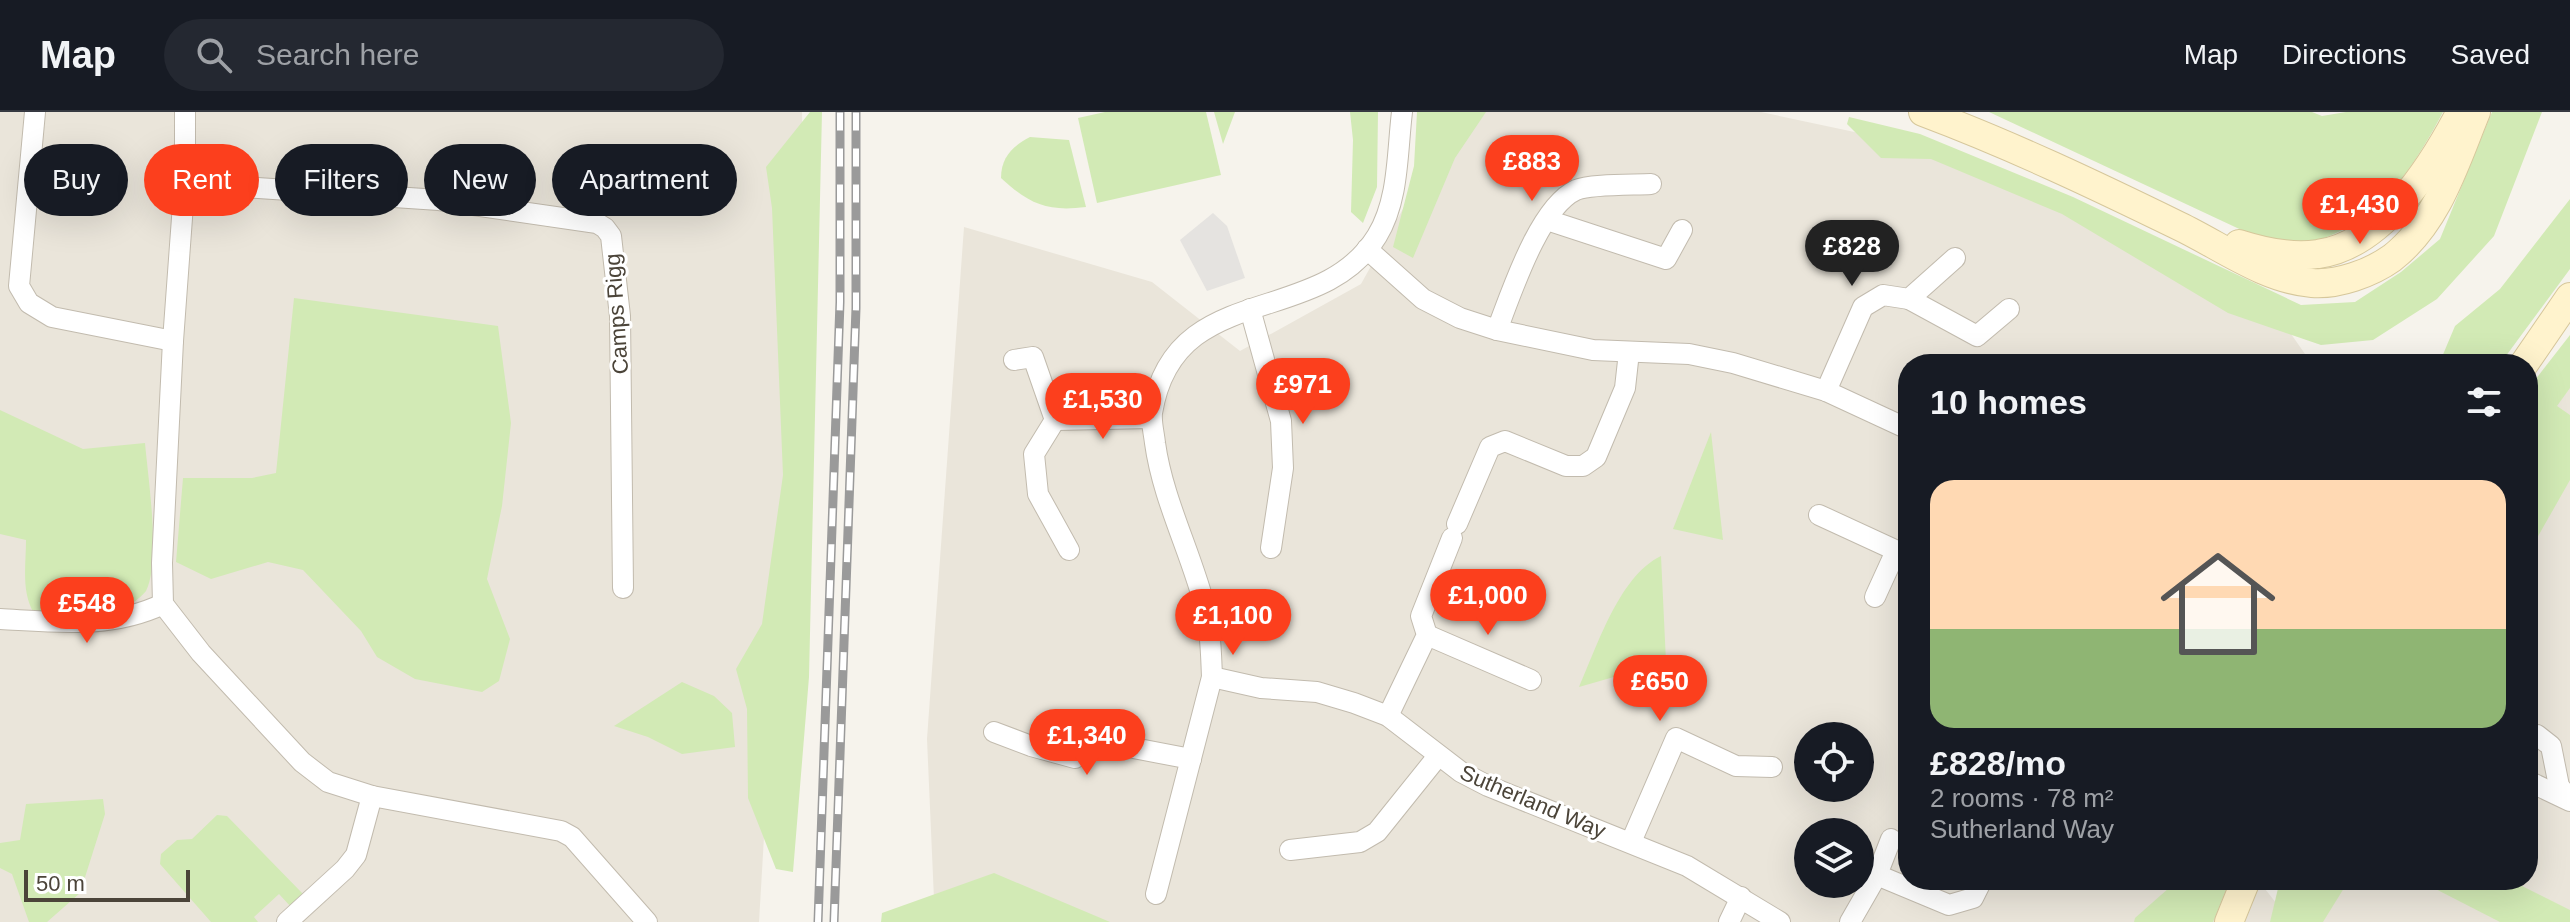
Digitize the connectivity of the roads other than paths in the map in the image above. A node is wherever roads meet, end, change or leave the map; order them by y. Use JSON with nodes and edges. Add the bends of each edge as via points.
{"nodes":[{"id":1,"x":35,"y":112,"type":"edge"},
{"id":2,"x":185,"y":112,"type":"edge"},
{"id":3,"x":1402,"y":112,"type":"edge"},
{"id":4,"x":1923,"y":112,"type":"edge"},
{"id":5,"x":2460,"y":112,"type":"edge"},
{"id":6,"x":2476,"y":112,"type":"edge"},
{"id":7,"x":185,"y":144,"type":"edge"},
{"id":8,"x":1651,"y":184,"type":"dead end"},
{"id":9,"x":259,"y":188,"type":"edge"},
{"id":10,"x":182,"y":216,"type":"edge"},
{"id":11,"x":1547,"y":220,"type":"junction"},
{"id":12,"x":2185,"y":229,"type":"junction"},
{"id":13,"x":1682,"y":230,"type":"dead end"},
{"id":14,"x":1367,"y":249,"type":"junction"},
{"id":15,"x":1955,"y":258,"type":"dead end"},
{"id":16,"x":2570,"y":297,"type":"edge"},
{"id":17,"x":1909,"y":299,"type":"junction"},
{"id":18,"x":1250,"y":309,"type":"junction"},
{"id":19,"x":2009,"y":309,"type":"dead end"},
{"id":20,"x":1497,"y":330,"type":"junction"},
{"id":21,"x":173,"y":341,"type":"junction"},
{"id":22,"x":1629,"y":352,"type":"junction"},
{"id":23,"x":2531,"y":354,"type":"edge"},
{"id":24,"x":1014,"y":360,"type":"dead end"},
{"id":25,"x":1826,"y":391,"type":"junction"},
{"id":26,"x":1151,"y":418,"type":"junction"},
{"id":27,"x":1055,"y":420,"type":"junction"},
{"id":28,"x":1898,"y":424,"type":"edge"},
{"id":29,"x":1819,"y":515,"type":"dead end"},
{"id":30,"x":1271,"y":548,"type":"dead end"},
{"id":31,"x":1069,"y":550,"type":"dead end"},
{"id":32,"x":1898,"y":551,"type":"edge"},
{"id":33,"x":1898,"y":560,"type":"edge"},
{"id":34,"x":623,"y":588,"type":"dead end"},
{"id":35,"x":1875,"y":597,"type":"dead end"},
{"id":36,"x":163,"y":604,"type":"junction"},
{"id":37,"x":0,"y":619,"type":"edge"},
{"id":38,"x":1427,"y":635,"type":"junction"},
{"id":39,"x":1212,"y":677,"type":"junction"},
{"id":40,"x":1531,"y":680,"type":"dead end"},
{"id":41,"x":1388,"y":716,"type":"junction"},
{"id":42,"x":994,"y":732,"type":"dead end"},
{"id":43,"x":2538,"y":736,"type":"edge"},
{"id":44,"x":1438,"y":756,"type":"junction"},
{"id":45,"x":1191,"y":759,"type":"junction"},
{"id":46,"x":1772,"y":767,"type":"dead end"},
{"id":47,"x":2538,"y":786,"type":"edge"},
{"id":48,"x":372,"y":796,"type":"junction"},
{"id":49,"x":2570,"y":800,"type":"edge"},
{"id":50,"x":1891,"y":839,"type":"dead end"},
{"id":51,"x":1631,"y":842,"type":"junction"},
{"id":52,"x":1290,"y":850,"type":"dead end"},
{"id":53,"x":1877,"y":875,"type":"junction"},
{"id":54,"x":1898,"y":884,"type":"edge"},
{"id":55,"x":1913,"y":890,"type":"edge"},
{"id":56,"x":1977,"y":890,"type":"edge"},
{"id":57,"x":2242,"y":890,"type":"edge"},
{"id":58,"x":1156,"y":894,"type":"dead end"},
{"id":59,"x":1741,"y":897,"type":"junction"},
{"id":60,"x":287,"y":922,"type":"edge"},
{"id":61,"x":647,"y":922,"type":"edge"},
{"id":62,"x":1729,"y":922,"type":"edge"},
{"id":63,"x":1780,"y":922,"type":"edge"},
{"id":64,"x":1850,"y":922,"type":"edge"},
{"id":65,"x":2229,"y":922,"type":"edge"}],
"edges":[{"from":1,"to":21,"type":"street","via":[[19,286],[29,303],[52,317]]},
{"from":2,"to":7,"type":"street"},
{"from":3,"to":14,"type":"street","via":[[1388,210]]},
{"from":4,"to":12,"type":"street"},
{"from":5,"to":12,"type":"street","via":[[2403,200],[2334,251],[2264,252]]},
{"from":6,"to":12,"type":"street","via":[[2419,232],[2367,272],[2313,283],[2278,275]]},
{"from":8,"to":11,"type":"street","via":[[1578,189],[1561,199]]},
{"from":9,"to":34,"type":"street","name":"Camps Rigg","via":[[439,200],[605,228],[611,236],[620,316]]},
{"from":10,"to":21,"type":"street"},
{"from":11,"to":13,"type":"street","via":[[1666,259]]},
{"from":11,"to":20,"type":"street","via":[[1529,249]]},
{"from":14,"to":18,"type":"street","via":[[1331,281]]},
{"from":14,"to":20,"type":"street","via":[[1423,299]]},
{"from":15,"to":17,"type":"street"},
{"from":16,"to":23,"type":"street"},
{"from":17,"to":19,"type":"street","via":[[1977,336]]},
{"from":17,"to":25,"type":"street","via":[[1883,295],[1863,307]]},
{"from":18,"to":26,"type":"street","via":[[1186,341],[1165,370]]},
{"from":18,"to":30,"type":"street","via":[[1281,421],[1283,468]]},
{"from":20,"to":22,"type":"street"},
{"from":21,"to":36,"type":"street"},
{"from":22,"to":25,"type":"street","via":[[1689,354]]},
{"from":22,"to":38,"type":"street","via":[[1625,388],[1596,457],[1583,466],[1566,466],[1505,441],[1490,447],[1421,616]]},
{"from":24,"to":27,"type":"street","via":[[1033,357]]},
{"from":25,"to":28,"type":"street"},
{"from":26,"to":27,"type":"street"},
{"from":26,"to":39,"type":"street","via":[[1158,466],[1206,612]]},
{"from":27,"to":31,"type":"street","via":[[1034,454],[1038,494]]},
{"from":29,"to":32,"type":"street"},
{"from":33,"to":35,"type":"street"},
{"from":36,"to":37,"type":"street","via":[[145,613],[90,623]]},
{"from":36,"to":48,"type":"street","via":[[302,762],[328,782]]},
{"from":38,"to":40,"type":"street"},
{"from":38,"to":41,"type":"street"},
{"from":39,"to":41,"type":"street","name":"Sutherland Way","via":[[1317,692]]},
{"from":39,"to":45,"type":"street"},
{"from":41,"to":44,"type":"street","name":"Sutherland Way"},
{"from":42,"to":45,"type":"street","via":[[1075,758],[1096,732]]},
{"from":43,"to":49,"type":"street","via":[[2551,746],[2559,786]]},
{"from":44,"to":51,"type":"street","name":"Sutherland Way","via":[[1488,786]]},
{"from":44,"to":52,"type":"street","name":"Sutherland Way","via":[[1377,832],[1360,842]]},
{"from":45,"to":58,"type":"street"},
{"from":46,"to":51,"type":"street","name":"Sutherland Way","via":[[1736,766],[1676,738]]},
{"from":47,"to":49,"type":"street"},
{"from":48,"to":60,"type":"street","via":[[356,855]]},
{"from":48,"to":61,"type":"street","via":[[561,831]]},
{"from":50,"to":53,"type":"street"},
{"from":51,"to":59,"type":"street","name":"Sutherland Way"},
{"from":53,"to":54,"type":"street"},
{"from":53,"to":64,"type":"street"},
{"from":55,"to":56,"type":"street","via":[[1949,905],[1973,898]]},
{"from":57,"to":65,"type":"street"},
{"from":59,"to":62,"type":"street"},
{"from":59,"to":63,"type":"street","name":"Sutherland Way"}]}
